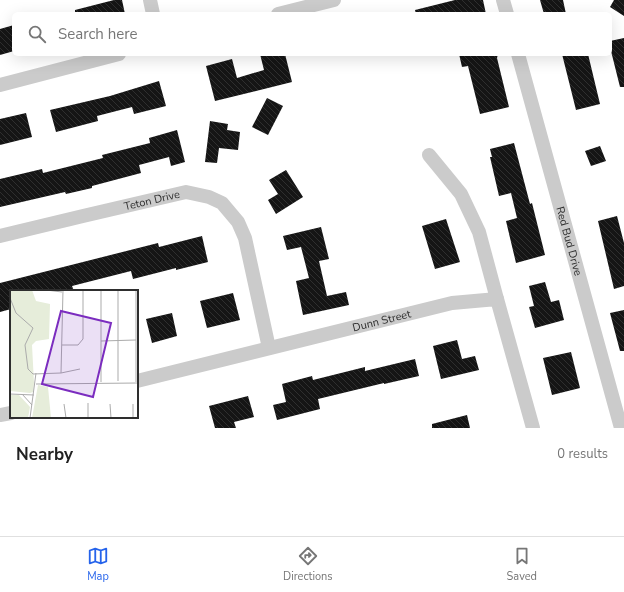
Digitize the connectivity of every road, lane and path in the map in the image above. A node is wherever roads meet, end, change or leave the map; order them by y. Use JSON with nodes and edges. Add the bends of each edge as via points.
{"nodes":[{"id":1,"x":150,"y":0,"type":"edge"},
{"id":2,"x":334,"y":0,"type":"edge"},
{"id":3,"x":503,"y":0,"type":"edge"},
{"id":4,"x":153,"y":12,"type":"edge"},
{"id":5,"x":286,"y":12,"type":"edge"},
{"id":6,"x":506,"y":12,"type":"edge"},
{"id":7,"x":111,"y":56,"type":"edge"},
{"id":8,"x":519,"y":56,"type":"edge"},
{"id":9,"x":0,"y":85,"type":"edge"},
{"id":10,"x":429,"y":155,"type":"dead end"},
{"id":11,"x":0,"y":236,"type":"edge"},
{"id":12,"x":497,"y":299,"type":"junction"},
{"id":13,"x":269,"y":348,"type":"junction"},
{"id":14,"x":138,"y":381,"type":"edge"},
{"id":15,"x":10,"y":413,"type":"edge"},
{"id":16,"x":0,"y":415,"type":"edge"},
{"id":17,"x":533,"y":428,"type":"edge"},
{"id":18,"x":621,"y":428,"type":"edge"}],
"edges":[{"from":1,"to":4,"type":"street"},
{"from":2,"to":5,"type":"street"},
{"from":3,"to":6,"type":"street"},
{"from":7,"to":9,"type":"street"},
{"from":8,"to":18,"type":"street","name":"Red Bud Drive"},
{"from":10,"to":12,"type":"street","via":[[461,194],[479,232]]},
{"from":11,"to":13,"type":"street","name":"Teton Drive","via":[[186,192],[209,196],[222,203],[238,222],[245,238]]},
{"from":12,"to":13,"type":"street","name":"Dunn Street","via":[[452,303]]},
{"from":12,"to":17,"type":"street"},
{"from":13,"to":14,"type":"street","name":"Dunn Street"},
{"from":15,"to":16,"type":"street"}]}
